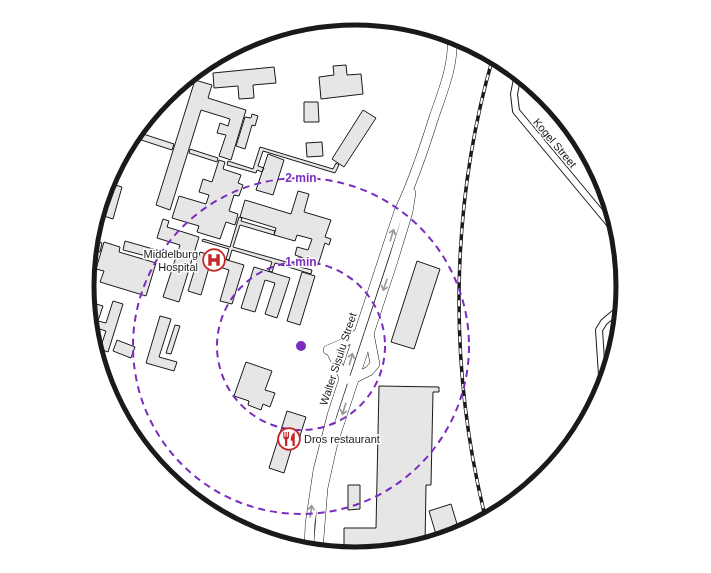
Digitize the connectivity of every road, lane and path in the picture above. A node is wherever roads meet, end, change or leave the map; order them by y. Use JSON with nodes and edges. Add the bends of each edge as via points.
{"nodes":[{"id":1,"x":452,"y":43,"type":"edge"},
{"id":2,"x":517,"y":80,"type":"edge"},
{"id":3,"x":414,"y":180,"type":"junction"},
{"id":4,"x":609,"y":223,"type":"edge"},
{"id":5,"x":615,"y":313,"type":"edge"},
{"id":6,"x":369,"y":331,"type":"junction"},
{"id":7,"x":358,"y":333,"type":"junction"},
{"id":8,"x":602,"y":375,"type":"edge"},
{"id":9,"x":349,"y":380,"type":"junction"},
{"id":10,"x":309,"y":544,"type":"edge"},
{"id":11,"x":318,"y":546,"type":"edge"}],
"edges":[{"from":1,"to":3,"type":"main road","name":"Walter Sisulu Street","via":[[451,62]]},
{"from":2,"to":4,"type":"street","name":"Kogel Street","via":[[514,94],[516,111]]},
{"from":3,"to":6,"type":"main road","name":"Walter Sisulu Street","one_way":true,"via":[[408,212]]},
{"from":7,"to":3,"type":"main road","name":"Walter Sisulu Street","one_way":true,"via":[[399,211]]},
{"from":5,"to":8,"type":"street","via":[[601,325],[598,334]]},
{"from":6,"to":9,"type":"main road","name":"Walter Sisulu Street"},
{"from":6,"to":9,"type":"main road","via":[[375,364],[369,371]]},
{"from":9,"to":7,"type":"main road","name":"Walter Sisulu Street","one_way":true},
{"from":7,"to":9,"type":"main road","via":[[330,351]]},
{"from":10,"to":9,"type":"main road","name":"Walter Sisulu Street","one_way":true,"via":[[318,470],[332,415]]},
{"from":9,"to":11,"type":"main road","name":"Walter Sisulu Street","one_way":true,"via":[[323,488]]}]}
